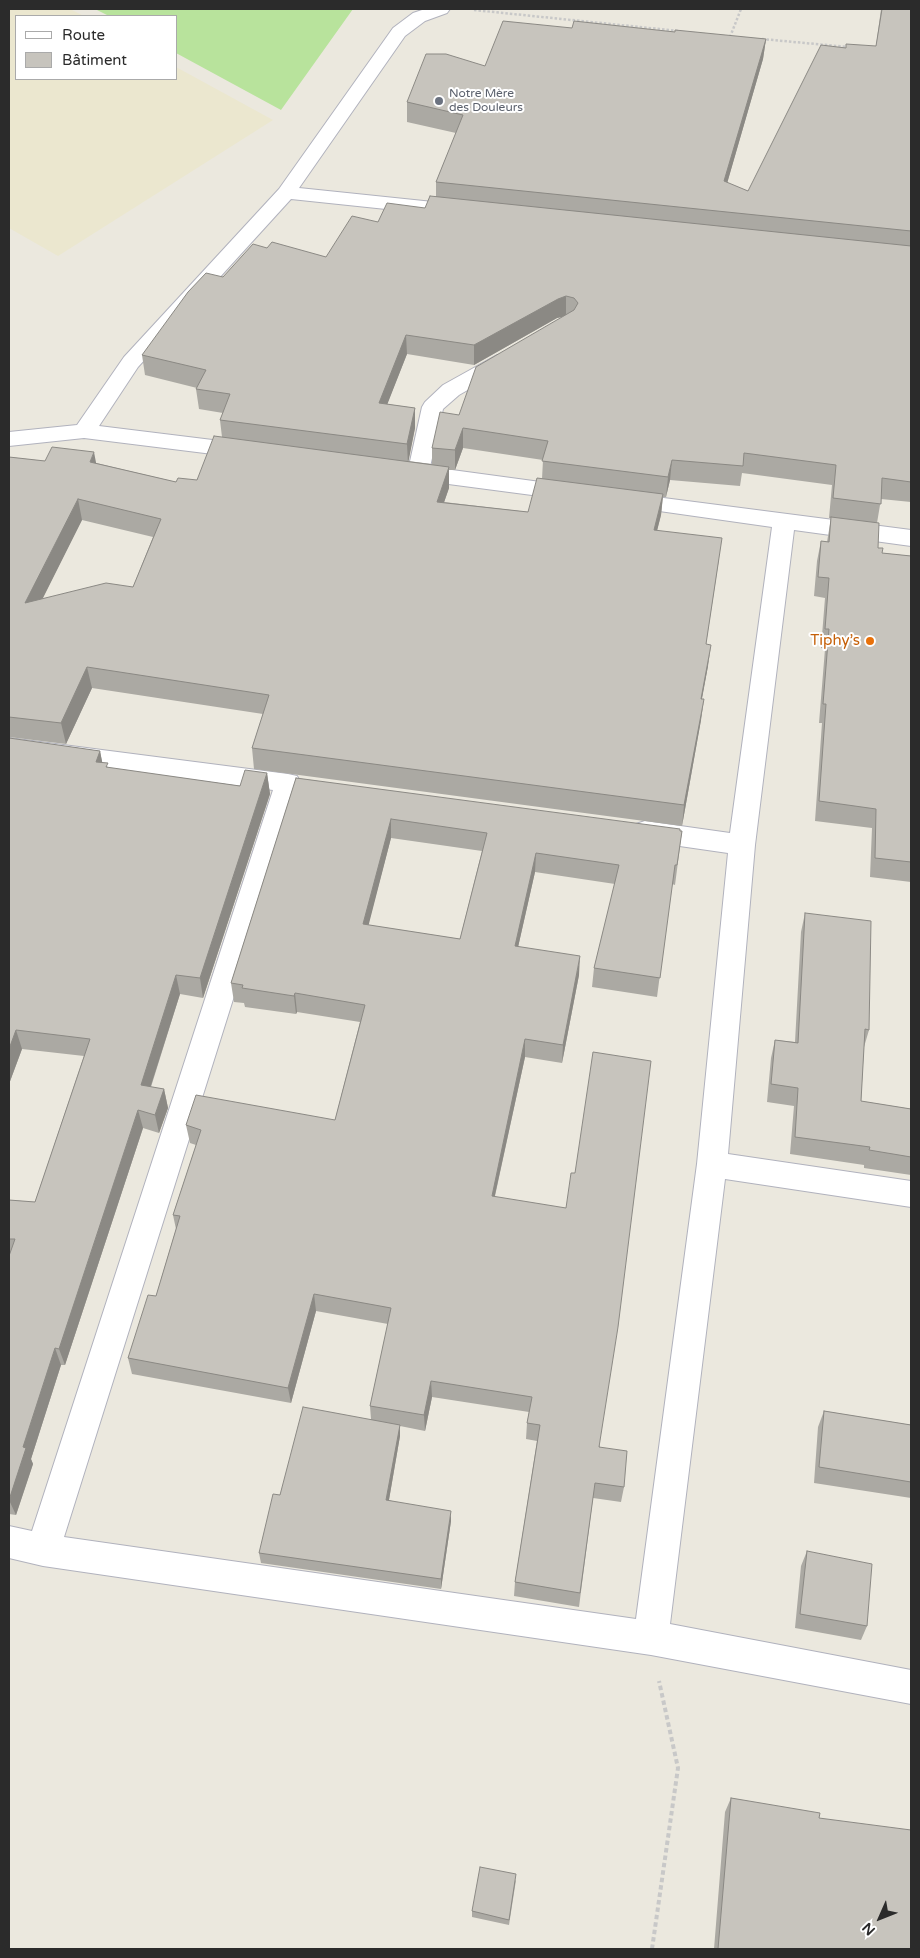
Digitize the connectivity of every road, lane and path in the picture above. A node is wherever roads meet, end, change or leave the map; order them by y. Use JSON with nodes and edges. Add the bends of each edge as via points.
{"nodes":[{"id":1,"x":441,"y":9,"type":"edge"},
{"id":2,"x":740,"y":9,"type":"edge"},
{"id":3,"x":470,"y":10,"type":"edge"},
{"id":4,"x":682,"y":32,"type":"edge"},
{"id":5,"x":730,"y":37,"type":"edge"},
{"id":6,"x":759,"y":39,"type":"edge"},
{"id":7,"x":854,"y":47,"type":"edge"},
{"id":8,"x":286,"y":194,"type":"junction"},
{"id":9,"x":482,"y":214,"type":"edge"},
{"id":10,"x":524,"y":348,"type":"edge"},
{"id":11,"x":84,"y":431,"type":"junction"},
{"id":12,"x":9,"y":439,"type":"edge"},
{"id":13,"x":263,"y":453,"type":"edge"},
{"id":14,"x":389,"y":470,"type":"edge"},
{"id":15,"x":418,"y":473,"type":"junction"},
{"id":16,"x":784,"y":521,"type":"junction"},
{"id":17,"x":911,"y":538,"type":"edge"},
{"id":18,"x":9,"y":747,"type":"edge"},
{"id":19,"x":624,"y":828,"type":"edge"},
{"id":20,"x":742,"y":845,"type":"junction"},
{"id":21,"x":712,"y":1164,"type":"junction"},
{"id":22,"x":911,"y":1194,"type":"edge"},
{"id":23,"x":9,"y":1542,"type":"edge"},
{"id":24,"x":43,"y":1550,"type":"junction"},
{"id":25,"x":650,"y":1638,"type":"junction"},
{"id":26,"x":911,"y":1687,"type":"edge"},
{"id":27,"x":652,"y":1949,"type":"edge"}],
"edges":[{"from":1,"to":8,"type":"street","via":[[419,17],[399,32]]},
{"from":2,"to":5,"type":"path"},
{"from":3,"to":4,"type":"path"},
{"from":6,"to":7,"type":"path"},
{"from":8,"to":9,"type":"street"},
{"from":8,"to":11,"type":"street","via":[[131,362]]},
{"from":10,"to":15,"type":"street","via":[[452,390],[433,407]]},
{"from":11,"to":12,"type":"street"},
{"from":11,"to":13,"type":"street"},
{"from":14,"to":15,"type":"street"},
{"from":15,"to":16,"type":"street"},
{"from":16,"to":17,"type":"street"},
{"from":16,"to":20,"type":"street"},
{"from":18,"to":24,"type":"street","via":[[298,784]]},
{"from":19,"to":20,"type":"street"},
{"from":20,"to":21,"type":"street"},
{"from":21,"to":22,"type":"street"},
{"from":21,"to":25,"type":"street"},
{"from":23,"to":24,"type":"street"},
{"from":24,"to":25,"type":"street"},
{"from":25,"to":26,"type":"street"},
{"from":25,"to":27,"type":"path","via":[[678,1768]]}]}
